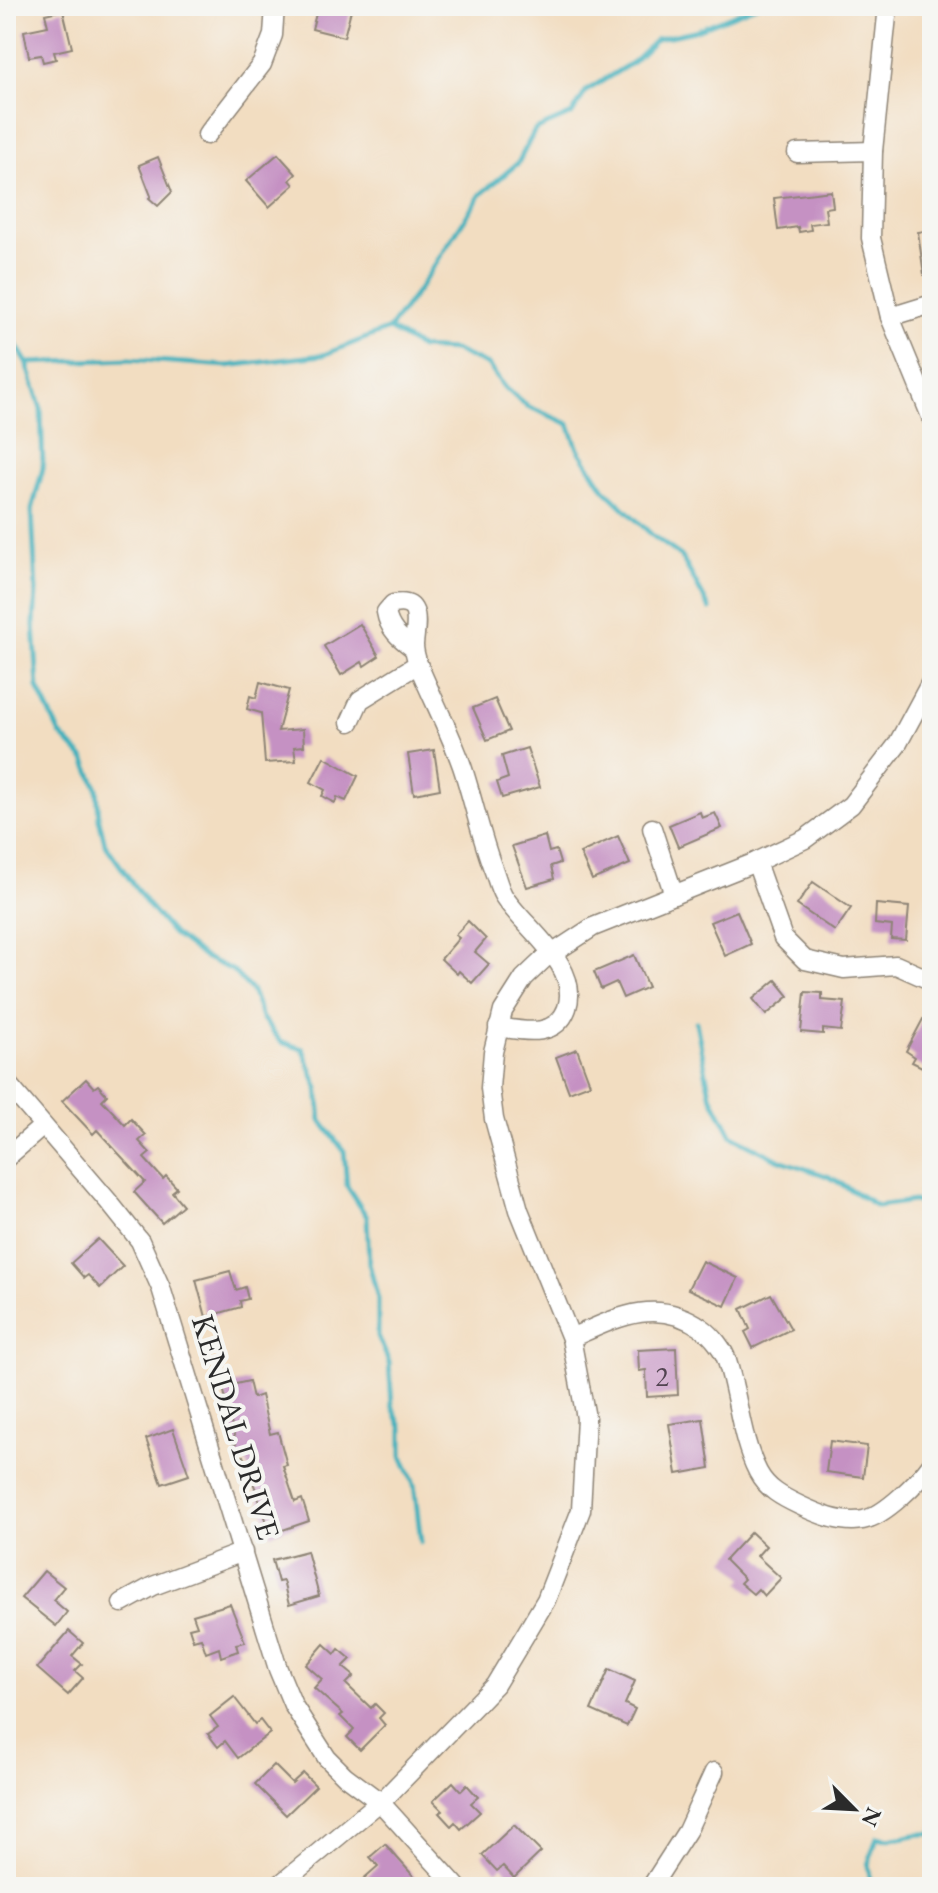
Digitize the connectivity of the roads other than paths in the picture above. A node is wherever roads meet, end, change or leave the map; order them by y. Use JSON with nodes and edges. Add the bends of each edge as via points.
{"nodes":[{"id":1,"x":275,"y":6,"type":"edge"},
{"id":2,"x":888,"y":6,"type":"edge"},
{"id":3,"x":207,"y":135,"type":"dead end"},
{"id":4,"x":873,"y":151,"type":"junction"},
{"id":5,"x":797,"y":153,"type":"dead end"},
{"id":6,"x":932,"y":304,"type":"edge"},
{"id":7,"x":890,"y":317,"type":"junction"},
{"id":8,"x":932,"y":419,"type":"edge"},
{"id":9,"x":932,"y":680,"type":"edge"},
{"id":10,"x":350,"y":722,"type":"dead end"},
{"id":11,"x":652,"y":828,"type":"dead end"},
{"id":12,"x":756,"y":862,"type":"junction"},
{"id":13,"x":674,"y":895,"type":"junction"},
{"id":14,"x":551,"y":953,"type":"junction"},
{"id":15,"x":932,"y":981,"type":"edge"},
{"id":16,"x":498,"y":1027,"type":"junction"},
{"id":17,"x":6,"y":1082,"type":"edge"},
{"id":18,"x":43,"y":1126,"type":"junction"},
{"id":19,"x":6,"y":1158,"type":"edge"},
{"id":20,"x":571,"y":1338,"type":"junction"},
{"id":21,"x":932,"y":1463,"type":"edge"},
{"id":22,"x":243,"y":1552,"type":"junction"},
{"id":23,"x":122,"y":1603,"type":"dead end"},
{"id":24,"x":714,"y":1772,"type":"dead end"},
{"id":25,"x":380,"y":1802,"type":"junction"},
{"id":26,"x":277,"y":1887,"type":"edge"},
{"id":27,"x":457,"y":1887,"type":"edge"},
{"id":28,"x":651,"y":1887,"type":"edge"}],
"edges":[{"from":1,"to":3,"type":"street","via":[[273,35],[262,64]]},
{"from":2,"to":4,"type":"street"},
{"from":4,"to":5,"type":"street"},
{"from":4,"to":7,"type":"street","via":[[871,238]]},
{"from":6,"to":7,"type":"street"},
{"from":7,"to":8,"type":"street"},
{"from":9,"to":12,"type":"street","via":[[897,745],[851,805],[805,839]]},
{"from":10,"to":14,"type":"street","via":[[360,700],[416,657],[461,765],[503,895]]},
{"from":11,"to":13,"type":"street"},
{"from":12,"to":13,"type":"street"},
{"from":12,"to":15,"type":"street","via":[[783,938],[805,960],[844,969],[896,965]]},
{"from":13,"to":14,"type":"street","via":[[593,927]]},
{"from":14,"to":16,"type":"street","via":[[524,978]]},
{"from":14,"to":16,"type":"street","via":[[566,975],[569,991],[560,1019],[549,1029],[532,1033]]},
{"from":16,"to":20,"type":"street","via":[[490,1088],[494,1119],[519,1210]]},
{"from":17,"to":18,"type":"street","name":"KENDAL DRIVE"},
{"from":18,"to":19,"type":"street"},
{"from":18,"to":22,"type":"street","name":"KENDAL DRIVE","via":[[140,1241],[179,1338]]},
{"from":20,"to":21,"type":"street","via":[[645,1311],[689,1319],[708,1332],[726,1357],[746,1447],[760,1476],[777,1495],[820,1515],[866,1520],[906,1493]]},
{"from":20,"to":25,"type":"street","via":[[586,1418],[581,1510],[546,1600],[495,1685]]},
{"from":22,"to":23,"type":"street"},
{"from":22,"to":25,"type":"street","name":"KENDAL DRIVE","via":[[293,1705],[327,1758]]},
{"from":24,"to":28,"type":"street","via":[[687,1831]]},
{"from":25,"to":26,"type":"street"},
{"from":25,"to":27,"type":"street","name":"KENDAL DRIVE"}]}
